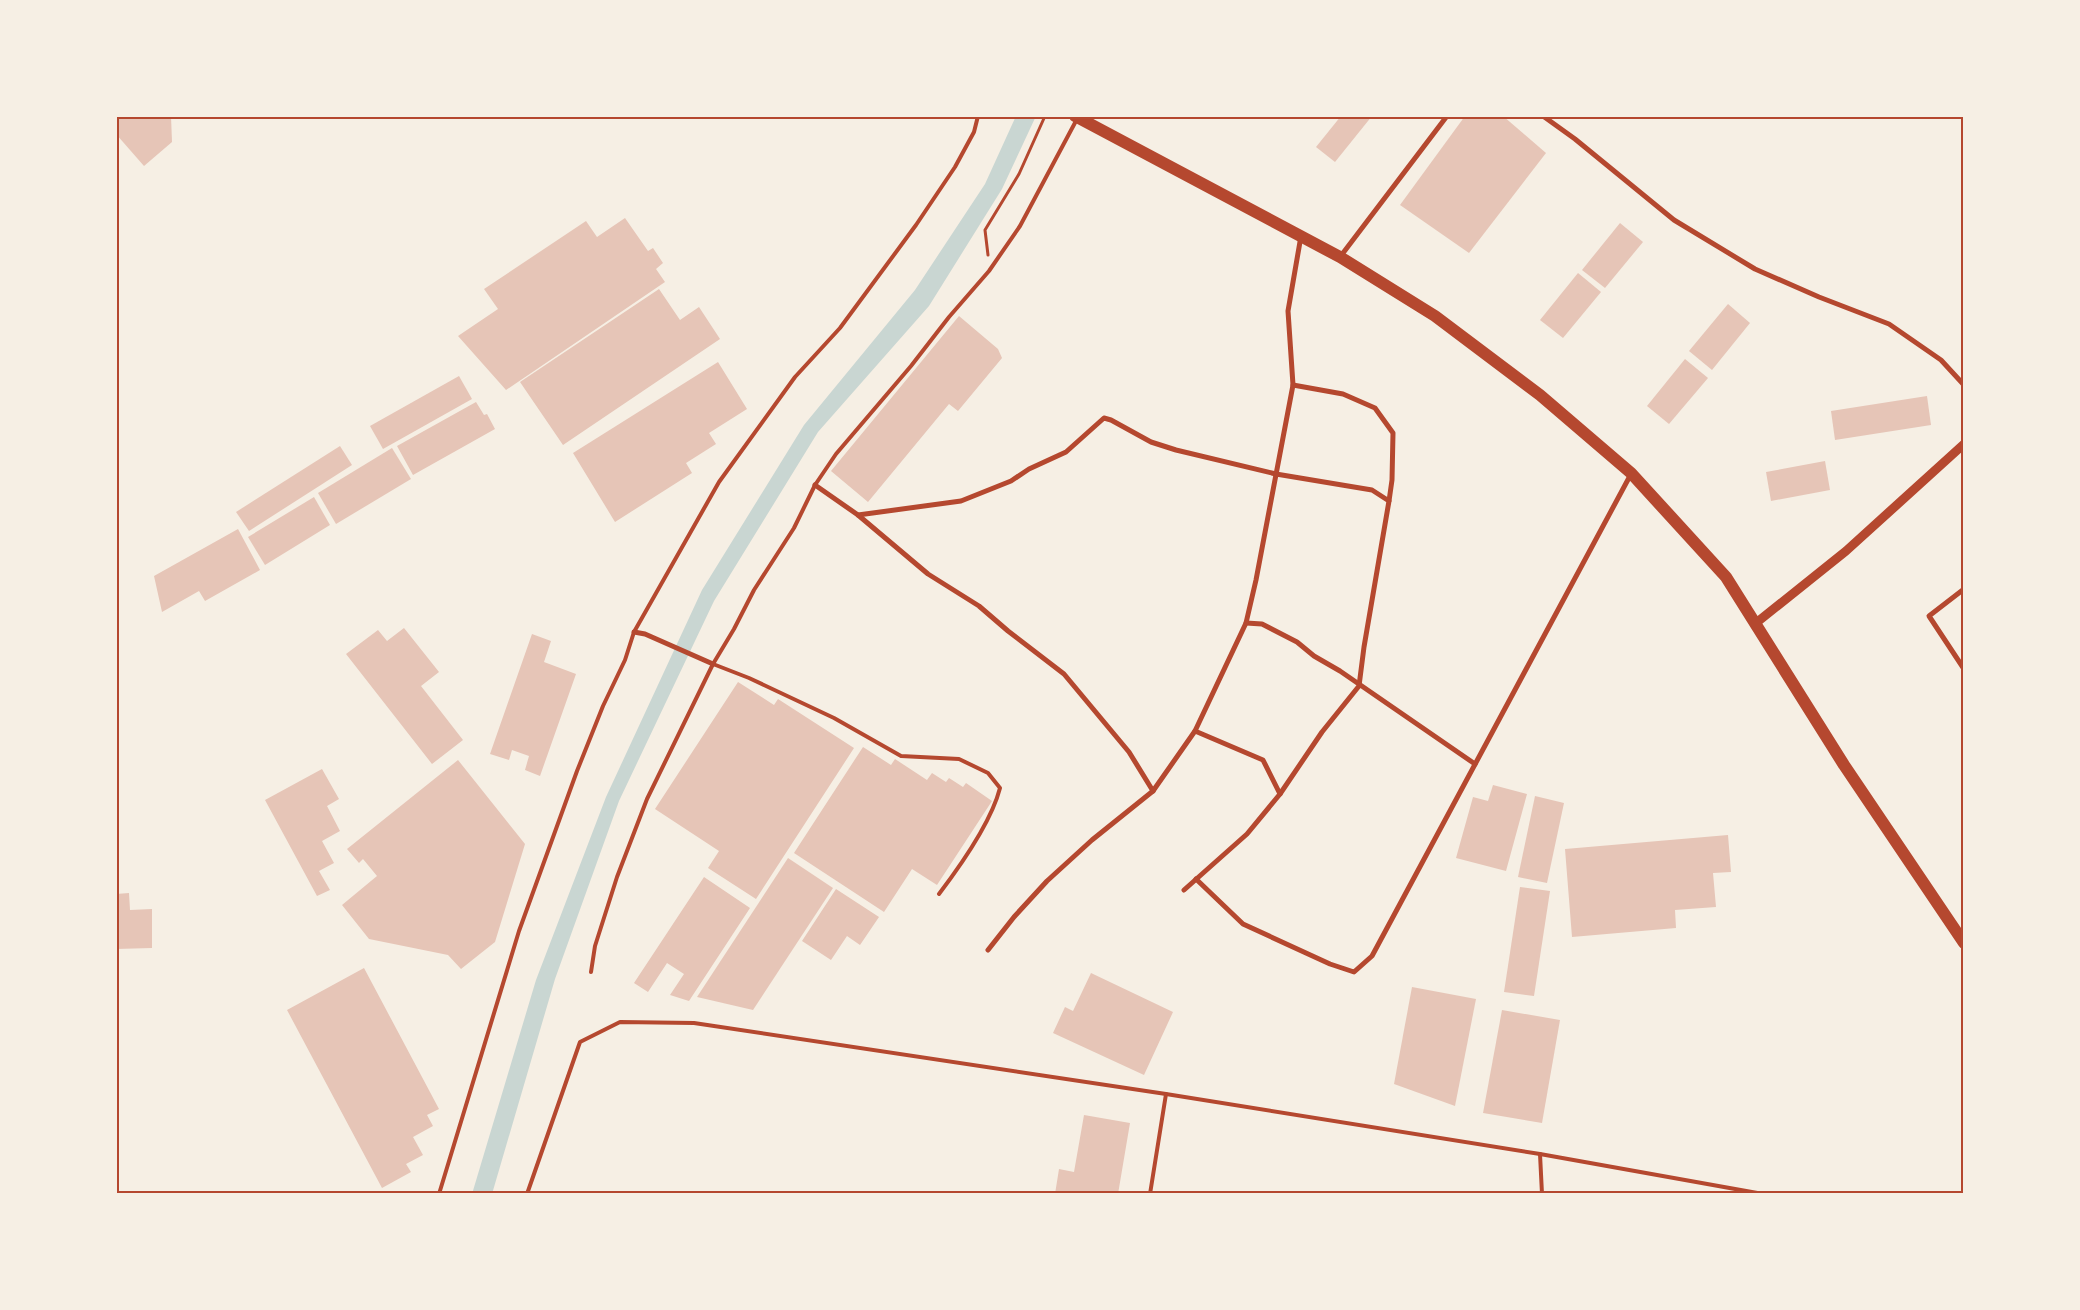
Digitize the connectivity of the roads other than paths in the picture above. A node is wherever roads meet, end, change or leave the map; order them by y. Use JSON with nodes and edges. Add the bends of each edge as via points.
{"nodes":[{"id":1,"x":978,"y":116,"type":"edge"},
{"id":2,"x":1447,"y":116,"type":"edge"},
{"id":3,"x":1543,"y":116,"type":"edge"},
{"id":4,"x":1076,"y":117,"type":"edge"},
{"id":5,"x":1301,"y":236,"type":"junction"},
{"id":6,"x":1340,"y":257,"type":"junction"},
{"id":7,"x":1964,"y":384,"type":"edge"},
{"id":8,"x":1293,"y":386,"type":"junction"},
{"id":9,"x":1964,"y":444,"type":"edge"},
{"id":10,"x":1631,"y":473,"type":"junction"},
{"id":11,"x":1276,"y":474,"type":"junction"},
{"id":12,"x":815,"y":485,"type":"junction"},
{"id":13,"x":1389,"y":501,"type":"junction"},
{"id":14,"x":858,"y":515,"type":"junction"},
{"id":15,"x":1964,"y":589,"type":"edge"},
{"id":16,"x":1246,"y":623,"type":"junction"},
{"id":17,"x":1756,"y":623,"type":"junction"},
{"id":18,"x":634,"y":632,"type":"junction"},
{"id":19,"x":713,"y":664,"type":"junction"},
{"id":20,"x":1964,"y":669,"type":"edge"},
{"id":21,"x":1359,"y":686,"type":"junction"},
{"id":22,"x":1195,"y":731,"type":"junction"},
{"id":23,"x":1475,"y":764,"type":"junction"},
{"id":24,"x":1153,"y":792,"type":"junction"},
{"id":25,"x":1280,"y":794,"type":"junction"},
{"id":26,"x":1196,"y":879,"type":"junction"},
{"id":27,"x":1184,"y":890,"type":"dead end"},
{"id":28,"x":939,"y":894,"type":"dead end"},
{"id":29,"x":1964,"y":943,"type":"edge"},
{"id":30,"x":988,"y":950,"type":"dead end"},
{"id":31,"x":591,"y":972,"type":"dead end"},
{"id":32,"x":1166,"y":1094,"type":"junction"},
{"id":33,"x":1540,"y":1154,"type":"junction"},
{"id":34,"x":440,"y":1194,"type":"edge"},
{"id":35,"x":527,"y":1194,"type":"edge"},
{"id":36,"x":1150,"y":1194,"type":"edge"},
{"id":37,"x":1542,"y":1194,"type":"edge"},
{"id":38,"x":1763,"y":1194,"type":"edge"}],
"edges":[{"from":1,"to":18,"type":"lane","via":[[974,132],[955,167],[916,225],[840,328],[795,377],[719,482]]},
{"from":2,"to":6,"type":"street"},
{"from":3,"to":7,"type":"street","via":[[1674,220],[1754,269],[1889,324],[1940,360]]},
{"from":4,"to":5,"type":"main road"},
{"from":4,"to":12,"type":"lane","via":[[1020,226],[990,271],[836,454]]},
{"from":5,"to":6,"type":"main road"},
{"from":5,"to":8,"type":"street","via":[[1288,311]]},
{"from":6,"to":10,"type":"main road","via":[[1436,316],[1540,395]]},
{"from":8,"to":11,"type":"street"},
{"from":8,"to":13,"type":"street","via":[[1343,394],[1375,408],[1393,434]]},
{"from":9,"to":17,"type":"street","via":[[1846,551]]},
{"from":10,"to":17,"type":"main road","via":[[1726,578]]},
{"from":10,"to":23,"type":"street"},
{"from":11,"to":13,"type":"street","via":[[1372,490]]},
{"from":11,"to":14,"type":"street","via":[[1151,442],[1104,418],[1066,452],[1049,458],[1011,481],[961,501]]},
{"from":11,"to":16,"type":"street"},
{"from":12,"to":14,"type":"street"},
{"from":12,"to":19,"type":"lane","via":[[794,528],[754,590]]},
{"from":13,"to":21,"type":"street"},
{"from":14,"to":24,"type":"street","via":[[928,574],[979,606],[1064,674],[1129,752]]},
{"from":15,"to":20,"type":"street","via":[[1929,616]]},
{"from":16,"to":21,"type":"street","via":[[1262,624],[1297,642]]},
{"from":16,"to":22,"type":"street"},
{"from":17,"to":29,"type":"main road","via":[[1844,765]]},
{"from":18,"to":19,"type":"street"},
{"from":18,"to":34,"type":"lane","via":[[577,771],[519,932]]},
{"from":19,"to":28,"type":"lane","via":[[826,714],[901,756],[960,759],[988,773],[1000,788],[996,806]]},
{"from":19,"to":31,"type":"lane","via":[[647,799],[617,877],[595,946]]},
{"from":21,"to":23,"type":"street"},
{"from":21,"to":25,"type":"street","via":[[1322,732]]},
{"from":22,"to":24,"type":"street"},
{"from":22,"to":25,"type":"street","via":[[1263,760]]},
{"from":23,"to":26,"type":"street","via":[[1372,956],[1354,972],[1243,924]]},
{"from":24,"to":30,"type":"street","via":[[1047,881]]},
{"from":25,"to":26,"type":"street","via":[[1247,834]]},
{"from":26,"to":27,"type":"street"},
{"from":32,"to":33,"type":"lane"},
{"from":32,"to":35,"type":"lane","via":[[694,1023],[620,1022],[580,1042]]},
{"from":32,"to":36,"type":"lane"},
{"from":33,"to":37,"type":"lane"},
{"from":33,"to":38,"type":"lane"}]}
